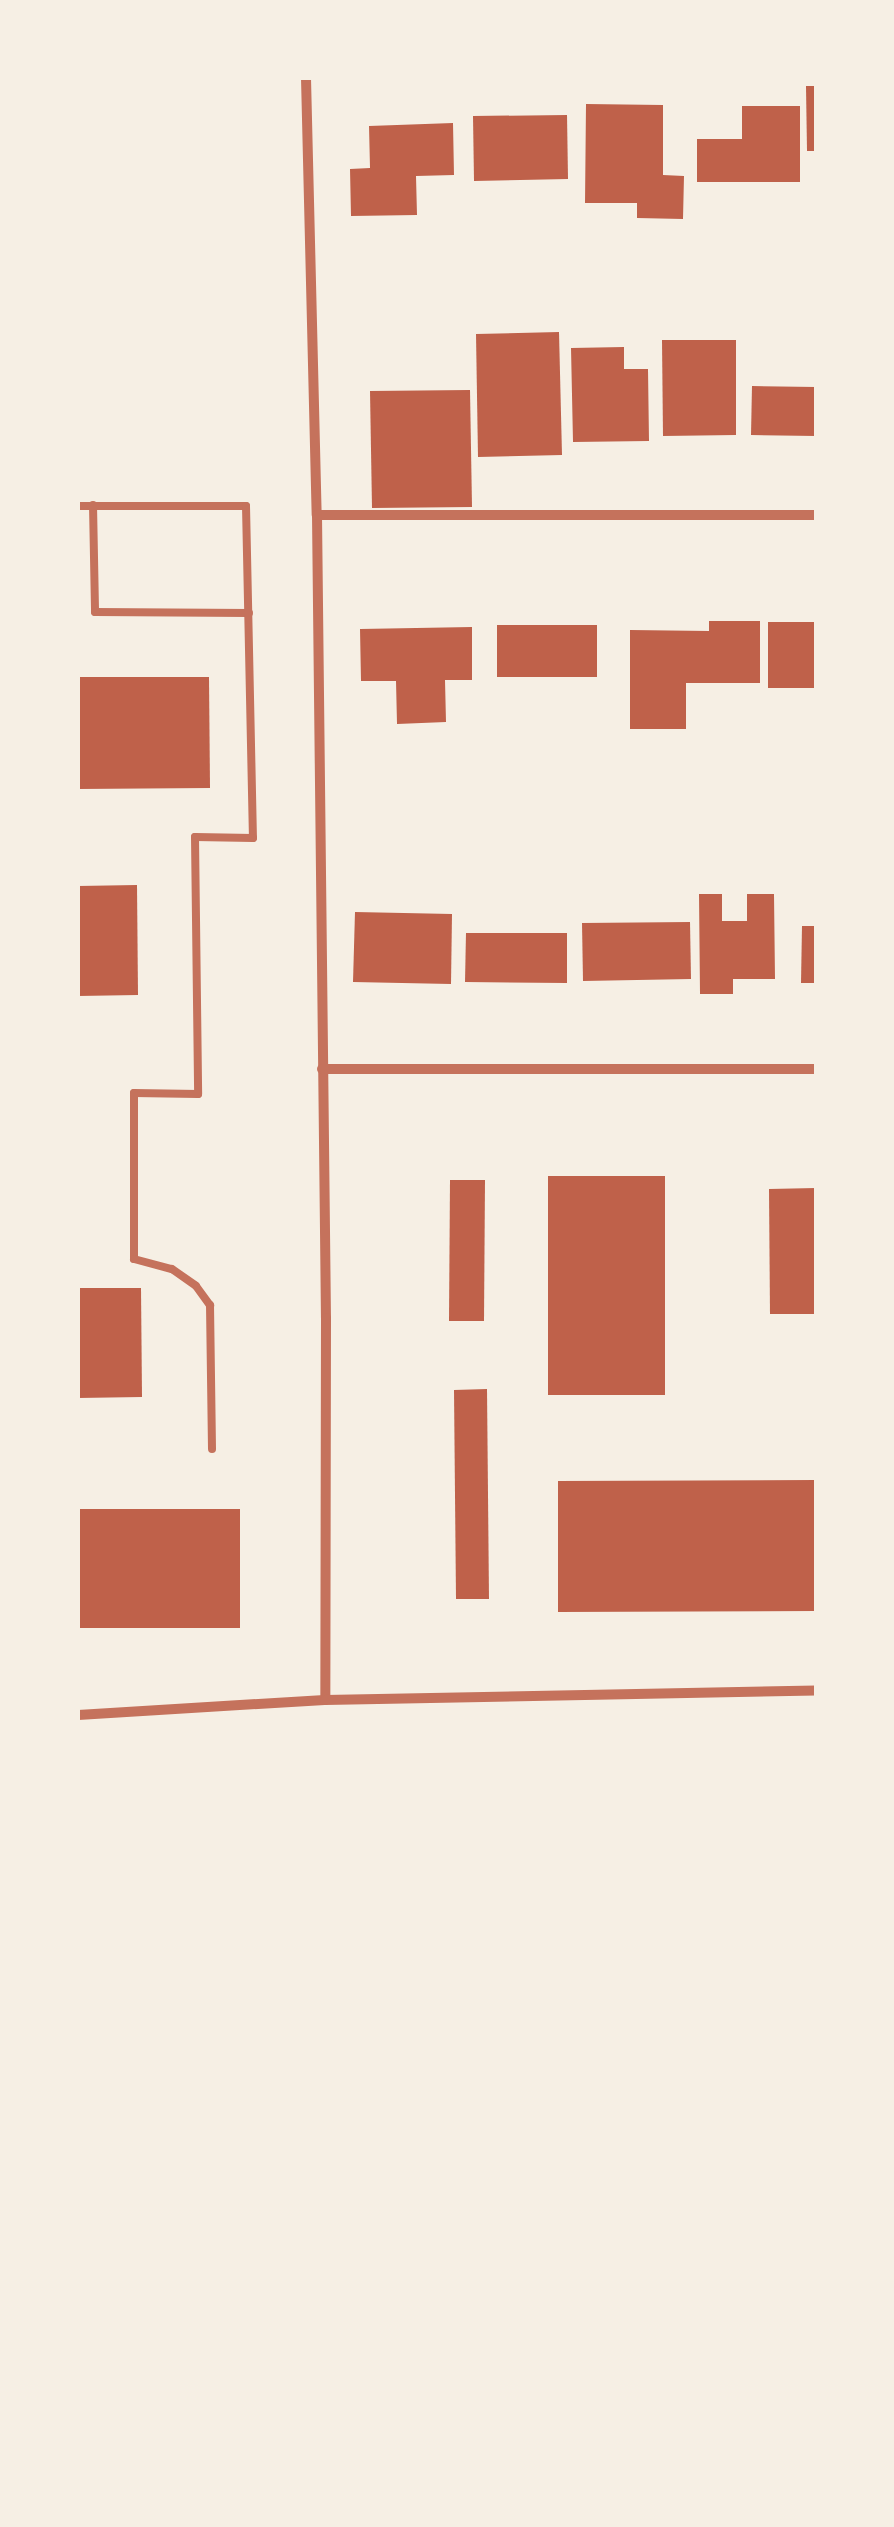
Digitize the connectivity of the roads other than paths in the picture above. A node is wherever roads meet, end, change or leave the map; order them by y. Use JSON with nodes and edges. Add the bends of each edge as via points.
{"nodes":[{"id":1,"x":306,"y":78,"type":"edge"},
{"id":2,"x":92,"y":505,"type":"junction"},
{"id":3,"x":78,"y":506,"type":"edge"},
{"id":4,"x":816,"y":514,"type":"edge"},
{"id":5,"x":317,"y":515,"type":"junction"},
{"id":6,"x":249,"y":613,"type":"junction"},
{"id":7,"x":322,"y":1069,"type":"junction"},
{"id":8,"x":816,"y":1069,"type":"edge"},
{"id":9,"x":212,"y":1450,"type":"dead end"},
{"id":10,"x":816,"y":1691,"type":"edge"},
{"id":11,"x":325,"y":1700,"type":"junction"},
{"id":12,"x":78,"y":1715,"type":"edge"}],
"edges":[{"from":1,"to":5,"type":"street"},
{"from":2,"to":3,"type":"lane"},
{"from":2,"to":6,"type":"lane","via":[[246,506]]},
{"from":2,"to":6,"type":"lane","via":[[95,612]]},
{"from":4,"to":5,"type":"street"},
{"from":5,"to":7,"type":"street"},
{"from":6,"to":9,"type":"lane","via":[[252,838],[195,837],[198,1094],[134,1093],[134,1259],[172,1270],[210,1305]]},
{"from":7,"to":8,"type":"street"},
{"from":7,"to":11,"type":"street"},
{"from":10,"to":11,"type":"street"},
{"from":11,"to":12,"type":"street"}]}
